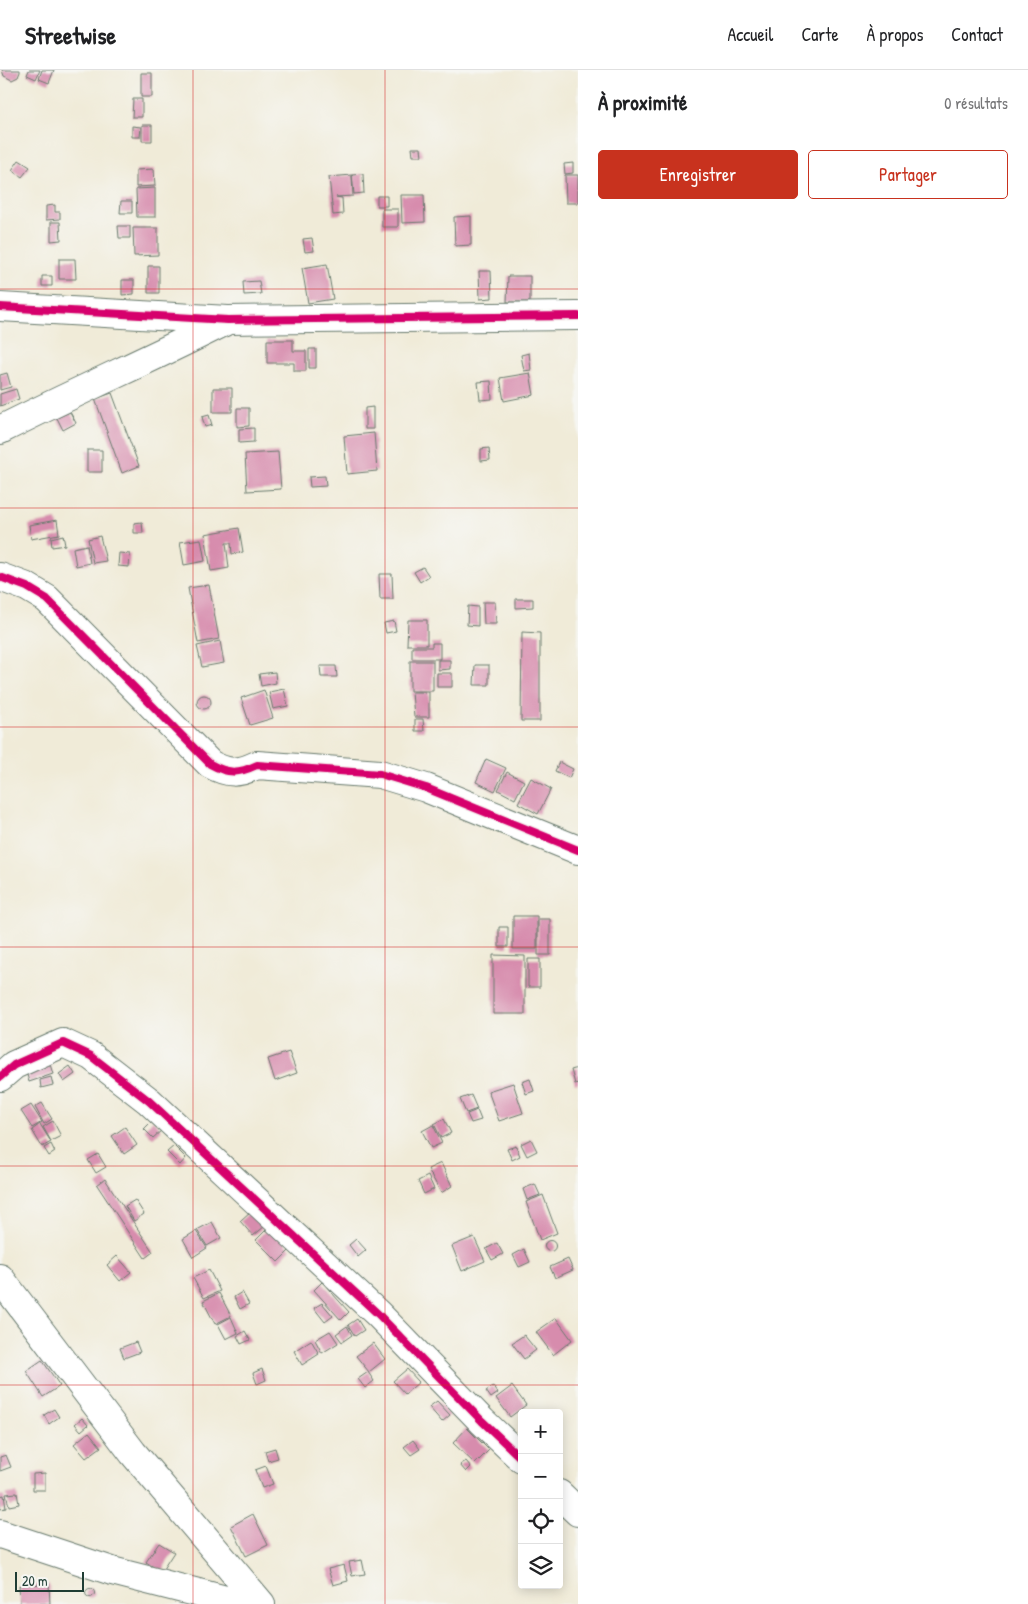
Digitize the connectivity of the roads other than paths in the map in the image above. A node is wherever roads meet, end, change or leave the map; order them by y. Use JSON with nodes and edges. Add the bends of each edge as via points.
{"nodes":[{"id":1,"x":0,"y":307,"type":"edge"},
{"id":2,"x":578,"y":316,"type":"edge"},
{"id":3,"x":228,"y":320,"type":"junction"},
{"id":4,"x":0,"y":430,"type":"edge"},
{"id":5,"x":0,"y":576,"type":"edge"},
{"id":6,"x":578,"y":850,"type":"edge"},
{"id":7,"x":0,"y":1077,"type":"edge"},
{"id":8,"x":0,"y":1278,"type":"edge"},
{"id":9,"x":518,"y":1455,"type":"edge"},
{"id":10,"x":563,"y":1498,"type":"edge"},
{"id":11,"x":578,"y":1512,"type":"edge"},
{"id":12,"x":0,"y":1534,"type":"edge"},
{"id":13,"x":242,"y":1604,"type":"edge"},
{"id":14,"x":260,"y":1604,"type":"edge"}],
"edges":[{"from":1,"to":3,"type":"street"},
{"from":2,"to":3,"type":"street"},
{"from":3,"to":4,"type":"street"},
{"from":5,"to":6,"type":"street","via":[[27,586],[47,599],[210,764],[223,771],[242,772],[257,765],[380,774],[426,788]]},
{"from":7,"to":9,"type":"street","via":[[14,1065],[63,1043],[91,1056],[148,1101],[378,1314]]},
{"from":8,"to":14,"type":"street","via":[[133,1453]]},
{"from":10,"to":11,"type":"street"},
{"from":12,"to":13,"type":"street","via":[[112,1570]]}]}
